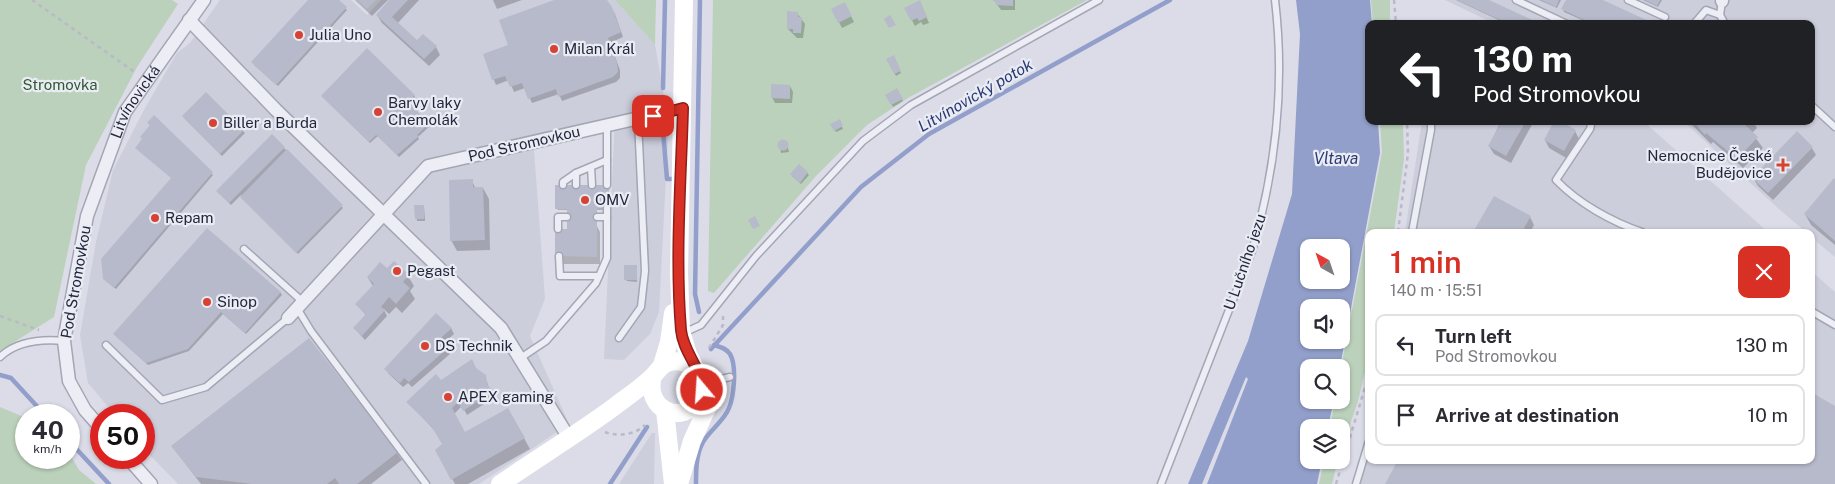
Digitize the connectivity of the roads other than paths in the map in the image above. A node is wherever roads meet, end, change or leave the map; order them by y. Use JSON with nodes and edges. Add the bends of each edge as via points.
{"nodes":[{"id":1,"x":204,"y":0,"type":"edge"},
{"id":2,"x":684,"y":0,"type":"edge"},
{"id":3,"x":1099,"y":0,"type":"edge"},
{"id":4,"x":1275,"y":0,"type":"edge"},
{"id":5,"x":1516,"y":0,"type":"edge"},
{"id":6,"x":1628,"y":0,"type":"edge"},
{"id":7,"x":1722,"y":1,"type":"edge"},
{"id":8,"x":1720,"y":15,"type":"junction"},
{"id":9,"x":1665,"y":16,"type":"dead end"},
{"id":10,"x":189,"y":20,"type":"junction"},
{"id":11,"x":1558,"y":20,"type":"edge"},
{"id":12,"x":1697,"y":20,"type":"edge"},
{"id":13,"x":1723,"y":20,"type":"edge"},
{"id":14,"x":683,"y":108,"type":"junction"},
{"id":15,"x":1815,"y":109,"type":"edge"},
{"id":16,"x":638,"y":120,"type":"junction"},
{"id":17,"x":1431,"y":125,"type":"edge"},
{"id":18,"x":1591,"y":125,"type":"edge"},
{"id":19,"x":607,"y":126,"type":"junction"},
{"id":20,"x":1835,"y":127,"type":"edge"},
{"id":21,"x":607,"y":160,"type":"junction"},
{"id":22,"x":591,"y":167,"type":"junction"},
{"id":23,"x":576,"y":173,"type":"junction"},
{"id":24,"x":563,"y":185,"type":"dead end"},
{"id":25,"x":576,"y":185,"type":"dead end"},
{"id":26,"x":592,"y":185,"type":"dead end"},
{"id":27,"x":607,"y":185,"type":"dead end"},
{"id":28,"x":607,"y":208,"type":"dead end"},
{"id":29,"x":564,"y":209,"type":"dead end"},
{"id":30,"x":384,"y":213,"type":"junction"},
{"id":31,"x":87,"y":216,"type":"joint"},
{"id":32,"x":597,"y":217,"type":"dead end"},
{"id":33,"x":607,"y":217,"type":"junction"},
{"id":34,"x":558,"y":229,"type":"dead end"},
{"id":35,"x":1413,"y":229,"type":"edge"},
{"id":36,"x":1632,"y":229,"type":"edge"},
{"id":37,"x":244,"y":250,"type":"dead end"},
{"id":38,"x":559,"y":256,"type":"dead end"},
{"id":39,"x":679,"y":273,"type":"junction"},
{"id":40,"x":599,"y":276,"type":"junction"},
{"id":41,"x":300,"y":305,"type":"junction"},
{"id":42,"x":1815,"y":313,"type":"edge"},
{"id":43,"x":288,"y":318,"type":"joint"},
{"id":44,"x":1835,"y":325,"type":"edge"},
{"id":45,"x":690,"y":330,"type":"junction"},
{"id":46,"x":619,"y":338,"type":"dead end"},
{"id":47,"x":64,"y":341,"type":"junction"},
{"id":48,"x":106,"y":345,"type":"dead end"},
{"id":49,"x":0,"y":357,"type":"edge"},
{"id":50,"x":519,"y":359,"type":"junction"},
{"id":51,"x":696,"y":370,"type":"junction"},
{"id":52,"x":658,"y":371,"type":"junction"},
{"id":53,"x":696,"y":404,"type":"junction"},
{"id":54,"x":614,"y":406,"type":"junction"},
{"id":55,"x":662,"y":408,"type":"junction"},
{"id":56,"x":90,"y":416,"type":"edge"},
{"id":57,"x":569,"y":438,"type":"junction"},
{"id":58,"x":1365,"y":454,"type":"edge"},
{"id":59,"x":138,"y":469,"type":"edge"},
{"id":60,"x":151,"y":484,"type":"edge"},
{"id":61,"x":426,"y":484,"type":"edge"},
{"id":62,"x":500,"y":484,"type":"edge"},
{"id":63,"x":676,"y":484,"type":"edge"},
{"id":64,"x":1161,"y":484,"type":"edge"},
{"id":65,"x":1356,"y":484,"type":"edge"}],
"edges":[{"from":1,"to":10,"type":"street","name":"Litvínovická"},
{"from":2,"to":14,"type":"main road"},
{"from":3,"to":45,"type":"lane","via":[[910,105],[863,141],[756,256],[701,326]]},
{"from":4,"to":64,"type":"lane","name":"U Lučního jezu","via":[[1279,94],[1274,150],[1261,220],[1252,251]]},
{"from":5,"to":11,"type":"lane"},
{"from":6,"to":9,"type":"lane"},
{"from":7,"to":8,"type":"lane"},
{"from":8,"to":12,"type":"lane","via":[[1706,10]]},
{"from":8,"to":13,"type":"lane"},
{"from":10,"to":30,"type":"street","via":[[276,110]]},
{"from":10,"to":31,"type":"street","name":"Litvínovická","via":[[125,112]]},
{"from":14,"to":16,"type":"street","name":"Pod Stromovkou"},
{"from":14,"to":39,"type":"main road"},
{"from":15,"to":20,"type":"lane"},
{"from":16,"to":19,"type":"street","name":"Pod Stromovkou"},
{"from":16,"to":46,"type":"lane","via":[[645,271],[641,307]]},
{"from":17,"to":35,"type":"lane"},
{"from":18,"to":36,"type":"lane","via":[[1556,180],[1567,192]]},
{"from":19,"to":21,"type":"lane"},
{"from":19,"to":30,"type":"street","name":"Pod Stromovkou","via":[[428,166]]},
{"from":21,"to":22,"type":"lane"},
{"from":21,"to":27,"type":"lane"},
{"from":22,"to":23,"type":"lane"},
{"from":22,"to":26,"type":"lane"},
{"from":23,"to":24,"type":"lane"},
{"from":23,"to":25,"type":"lane"},
{"from":28,"to":33,"type":"lane"},
{"from":29,"to":34,"type":"lane","via":[[566,217],[558,217]]},
{"from":30,"to":41,"type":"street","name":"Pod Stromovkou"},
{"from":30,"to":50,"type":"street","via":[[501,328]]},
{"from":31,"to":47,"type":"street","name":"Pod Stromovkou"},
{"from":32,"to":33,"type":"lane"},
{"from":33,"to":40,"type":"lane","via":[[607,258]]},
{"from":37,"to":41,"type":"lane"},
{"from":38,"to":40,"type":"lane","via":[[560,276]]},
{"from":39,"to":45,"type":"main road"},
{"from":39,"to":51,"type":"main road","via":[[681,331]]},
{"from":39,"to":52,"type":"main road","via":[[669,342]]},
{"from":40,"to":50,"type":"lane","via":[[546,341]]},
{"from":41,"to":43,"type":"street","name":"Pod Stromovkou"},
{"from":41,"to":61,"type":"lane","via":[[311,331]]},
{"from":42,"to":44,"type":"lane"},
{"from":43,"to":48,"type":"lane","via":[[206,386],[162,400]]},
{"from":45,"to":63,"type":"main road","via":[[695,347],[709,369],[721,379]]},
{"from":47,"to":49,"type":"lane","via":[[37,340],[7,351]]},
{"from":47,"to":56,"type":"street","name":"Pod Stromovkou","via":[[69,381]]},
{"from":50,"to":57,"type":"street"},
{"from":51,"to":52,"type":"main road","via":[[676,361]]},
{"from":51,"to":53,"type":"main road","via":[[702,390]]},
{"from":52,"to":54,"type":"main road"},
{"from":52,"to":55,"type":"main road","via":[[650,389]]},
{"from":53,"to":55,"type":"main road","via":[[678,412]]},
{"from":53,"to":63,"type":"main road","via":[[682,437]]},
{"from":54,"to":55,"type":"main road","via":[[640,402]]},
{"from":54,"to":57,"type":"main road"},
{"from":55,"to":63,"type":"main road"},
{"from":57,"to":62,"type":"main road"},
{"from":58,"to":65,"type":"lane"},
{"from":59,"to":60,"type":"street"}]}
